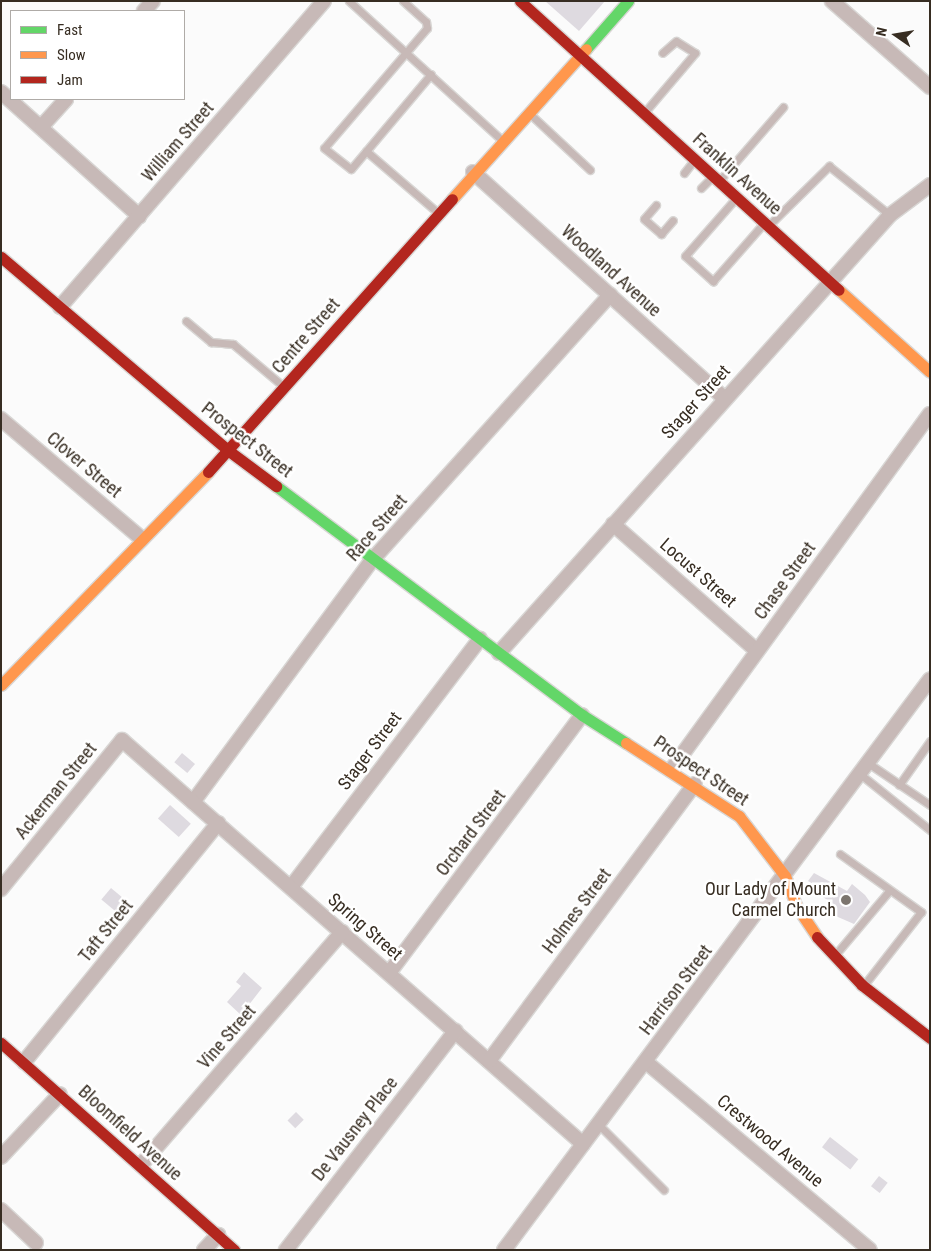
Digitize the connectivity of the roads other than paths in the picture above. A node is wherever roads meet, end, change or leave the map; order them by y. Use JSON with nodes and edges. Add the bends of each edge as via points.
{"nodes":[{"id":1,"x":324,"y":1,"type":"edge"},
{"id":2,"x":349,"y":1,"type":"edge"},
{"id":3,"x":402,"y":1,"type":"edge"},
{"id":4,"x":520,"y":1,"type":"edge"},
{"id":5,"x":628,"y":1,"type":"edge"},
{"id":6,"x":832,"y":1,"type":"edge"},
{"id":7,"x":406,"y":52,"type":"junction"},
{"id":8,"x":662,"y":53,"type":"dead end"},
{"id":9,"x":580,"y":55,"type":"junction"},
{"id":10,"x":431,"y":74,"type":"junction"},
{"id":11,"x":930,"y":87,"type":"edge"},
{"id":12,"x":11,"y":100,"type":"edge"},
{"id":13,"x":65,"y":100,"type":"edge"},
{"id":14,"x":783,"y":107,"type":"dead end"},
{"id":15,"x":528,"y":112,"type":"junction"},
{"id":16,"x":644,"y":113,"type":"junction"},
{"id":17,"x":42,"y":126,"type":"junction"},
{"id":18,"x":502,"y":140,"type":"junction"},
{"id":19,"x":366,"y":151,"type":"junction"},
{"id":20,"x":695,"y":159,"type":"junction"},
{"id":21,"x":590,"y":170,"type":"dead end"},
{"id":22,"x":473,"y":172,"type":"junction"},
{"id":23,"x":684,"y":173,"type":"dead end"},
{"id":24,"x":716,"y":179,"type":"junction"},
{"id":25,"x":930,"y":185,"type":"edge"},
{"id":26,"x":701,"y":188,"type":"dead end"},
{"id":27,"x":737,"y":198,"type":"junction"},
{"id":28,"x":656,"y":205,"type":"dead end"},
{"id":29,"x":438,"y":213,"type":"junction"},
{"id":30,"x":890,"y":215,"type":"junction"},
{"id":31,"x":139,"y":216,"type":"junction"},
{"id":32,"x":673,"y":220,"type":"dead end"},
{"id":33,"x":766,"y":225,"type":"junction"},
{"id":34,"x":1,"y":257,"type":"edge"},
{"id":35,"x":829,"y":282,"type":"junction"},
{"id":36,"x":610,"y":295,"type":"junction"},
{"id":37,"x":60,"y":307,"type":"junction"},
{"id":38,"x":186,"y":321,"type":"dead end"},
{"id":39,"x":930,"y":372,"type":"edge"},
{"id":40,"x":284,"y":387,"type":"junction"},
{"id":41,"x":724,"y":398,"type":"junction"},
{"id":42,"x":930,"y":414,"type":"edge"},
{"id":43,"x":2,"y":423,"type":"edge"},
{"id":44,"x":229,"y":450,"type":"junction"},
{"id":45,"x":613,"y":524,"type":"junction"},
{"id":46,"x":142,"y":539,"type":"junction"},
{"id":47,"x":373,"y":559,"type":"junction"},
{"id":48,"x":480,"y":638,"type":"junction"},
{"id":49,"x":757,"y":651,"type":"junction"},
{"id":50,"x":499,"y":653,"type":"junction"},
{"id":51,"x":930,"y":679,"type":"edge"},
{"id":52,"x":1,"y":685,"type":"edge"},
{"id":53,"x":582,"y":715,"type":"junction"},
{"id":54,"x":122,"y":740,"type":"joint"},
{"id":55,"x":930,"y":741,"type":"edge"},
{"id":56,"x":864,"y":769,"type":"junction"},
{"id":57,"x":672,"y":770,"type":"junction"},
{"id":58,"x":695,"y":784,"type":"junction"},
{"id":59,"x":899,"y":786,"type":"junction"},
{"id":60,"x":193,"y":802,"type":"junction"},
{"id":61,"x":928,"y":804,"type":"edge"},
{"id":62,"x":218,"y":823,"type":"junction"},
{"id":63,"x":930,"y":830,"type":"edge"},
{"id":64,"x":840,"y":854,"type":"dead end"},
{"id":65,"x":785,"y":876,"type":"junction"},
{"id":66,"x":291,"y":887,"type":"junction"},
{"id":67,"x":1,"y":889,"type":"edge"},
{"id":68,"x":889,"y":891,"type":"junction"},
{"id":69,"x":342,"y":932,"type":"junction"},
{"id":70,"x":833,"y":958,"type":"junction"},
{"id":71,"x":389,"y":973,"type":"junction"},
{"id":72,"x":864,"y":986,"type":"junction"},
{"id":73,"x":455,"y":1031,"type":"junction"},
{"id":74,"x":930,"y":1038,"type":"edge"},
{"id":75,"x":1,"y":1043,"type":"edge"},
{"id":76,"x":489,"y":1060,"type":"junction"},
{"id":77,"x":24,"y":1062,"type":"junction"},
{"id":78,"x":646,"y":1062,"type":"junction"},
{"id":79,"x":60,"y":1094,"type":"junction"},
{"id":80,"x":598,"y":1124,"type":"junction"},
{"id":81,"x":583,"y":1144,"type":"junction"},
{"id":82,"x":1,"y":1157,"type":"edge"},
{"id":83,"x":141,"y":1165,"type":"junction"},
{"id":84,"x":664,"y":1190,"type":"dead end"},
{"id":85,"x":1,"y":1210,"type":"edge"},
{"id":86,"x":218,"y":1235,"type":"junction"},
{"id":87,"x":36,"y":1243,"type":"dead end"},
{"id":88,"x":204,"y":1250,"type":"edge"},
{"id":89,"x":234,"y":1250,"type":"edge"},
{"id":90,"x":286,"y":1250,"type":"edge"},
{"id":91,"x":504,"y":1250,"type":"edge"},
{"id":92,"x":870,"y":1250,"type":"edge"}],
"edges":[{"from":1,"to":31,"type":"street","name":"William Street"},
{"from":2,"to":7,"type":"lane"},
{"from":3,"to":7,"type":"lane","via":[[426,22],[427,28]]},
{"from":4,"to":9,"type":"street","name":"Franklin Avenue"},
{"from":5,"to":9,"type":"street","name":"Centre Street"},
{"from":6,"to":11,"type":"street"},
{"from":7,"to":10,"type":"lane"},
{"from":7,"to":19,"type":"lane","via":[[324,148],[351,170]]},
{"from":8,"to":16,"type":"lane","via":[[676,41],[683,42],[695,54]]},
{"from":9,"to":15,"type":"street","name":"Centre Street"},
{"from":9,"to":16,"type":"street","name":"Franklin Avenue"},
{"from":10,"to":18,"type":"lane"},
{"from":10,"to":19,"type":"lane"},
{"from":12,"to":17,"type":"street"},
{"from":13,"to":17,"type":"street"},
{"from":14,"to":24,"type":"lane"},
{"from":15,"to":18,"type":"street","name":"Centre Street"},
{"from":15,"to":21,"type":"lane"},
{"from":16,"to":20,"type":"street","name":"Franklin Avenue"},
{"from":17,"to":31,"type":"street"},
{"from":18,"to":22,"type":"street","name":"Centre Street"},
{"from":19,"to":29,"type":"lane"},
{"from":20,"to":23,"type":"lane"},
{"from":20,"to":24,"type":"street","name":"Franklin Avenue"},
{"from":22,"to":29,"type":"street","name":"Centre Street"},
{"from":22,"to":36,"type":"street","name":"Woodland Avenue"},
{"from":24,"to":26,"type":"lane"},
{"from":24,"to":27,"type":"street","name":"Franklin Avenue"},
{"from":25,"to":30,"type":"street","name":"Stager Street"},
{"from":27,"to":33,"type":"street","name":"Franklin Avenue"},
{"from":27,"to":33,"type":"lane","via":[[685,256],[713,281]]},
{"from":28,"to":32,"type":"lane","via":[[644,219],[661,234]]},
{"from":29,"to":40,"type":"street","name":"Centre Street"},
{"from":30,"to":33,"type":"lane","via":[[830,166]]},
{"from":30,"to":35,"type":"street","name":"Stager Street"},
{"from":31,"to":37,"type":"street","name":"William Street"},
{"from":33,"to":35,"type":"street","name":"Franklin Avenue"},
{"from":34,"to":37,"type":"street","name":"Prospect Street"},
{"from":35,"to":39,"type":"street","name":"Franklin Avenue"},
{"from":35,"to":41,"type":"street","name":"Stager Street"},
{"from":36,"to":41,"type":"street","name":"Woodland Avenue"},
{"from":36,"to":47,"type":"street","name":"Race Street"},
{"from":37,"to":44,"type":"street","name":"Prospect Street"},
{"from":38,"to":40,"type":"lane","via":[[211,342],[233,344]]},
{"from":40,"to":44,"type":"street","name":"Centre Street"},
{"from":41,"to":45,"type":"street","name":"Stager Street"},
{"from":42,"to":49,"type":"street","name":"Chase Street"},
{"from":43,"to":46,"type":"street","name":"Clover Street"},
{"from":44,"to":46,"type":"street","name":"Centre Street"},
{"from":44,"to":47,"type":"street","name":"Prospect Street"},
{"from":45,"to":49,"type":"street","name":"Locust Street"},
{"from":45,"to":50,"type":"street","name":"Stager Street"},
{"from":46,"to":52,"type":"street","name":"Centre Street"},
{"from":47,"to":48,"type":"street","name":"Prospect Street"},
{"from":47,"to":60,"type":"street","name":"Race Street"},
{"from":48,"to":50,"type":"street","name":"Prospect Street"},
{"from":48,"to":66,"type":"street","name":"Stager Street"},
{"from":49,"to":57,"type":"street","name":"Chase Street"},
{"from":50,"to":53,"type":"street","name":"Prospect Street"},
{"from":51,"to":56,"type":"street","name":"Harrison Street"},
{"from":53,"to":57,"type":"street","name":"Prospect Street"},
{"from":53,"to":71,"type":"street","name":"Orchard Street"},
{"from":54,"to":60,"type":"street","name":"Spring Street"},
{"from":54,"to":67,"type":"street","name":"Ackerman Street"},
{"from":55,"to":59,"type":"lane"},
{"from":56,"to":59,"type":"lane"},
{"from":56,"to":63,"type":"lane"},
{"from":56,"to":65,"type":"street","name":"Harrison Street"},
{"from":57,"to":58,"type":"street","name":"Prospect Street"},
{"from":58,"to":65,"type":"street","name":"Prospect Street","via":[[739,816]]},
{"from":58,"to":76,"type":"street","name":"Holmes Street"},
{"from":59,"to":61,"type":"lane"},
{"from":60,"to":62,"type":"street","name":"Spring Street"},
{"from":62,"to":66,"type":"street","name":"Spring Street"},
{"from":62,"to":77,"type":"street","name":"Taft Street"},
{"from":64,"to":68,"type":"lane"},
{"from":65,"to":70,"type":"street","name":"Prospect Street","via":[[807,925]]},
{"from":65,"to":78,"type":"street","name":"Harrison Street"},
{"from":66,"to":69,"type":"street","name":"Spring Street"},
{"from":68,"to":70,"type":"lane"},
{"from":68,"to":72,"type":"lane","via":[[921,912]]},
{"from":69,"to":71,"type":"street","name":"Spring Street"},
{"from":69,"to":83,"type":"street","name":"Vine Street"},
{"from":70,"to":72,"type":"street","name":"Prospect Street"},
{"from":71,"to":73,"type":"street","name":"Spring Street"},
{"from":72,"to":74,"type":"street","name":"Prospect Street"},
{"from":73,"to":76,"type":"street","name":"Spring Street"},
{"from":73,"to":90,"type":"street","name":"De Vausney Place"},
{"from":75,"to":77,"type":"street","name":"Bloomfield Avenue"},
{"from":76,"to":81,"type":"street","name":"Spring Street"},
{"from":77,"to":79,"type":"street","name":"Bloomfield Avenue"},
{"from":78,"to":80,"type":"street","name":"Harrison Street"},
{"from":78,"to":92,"type":"street","name":"Crestwood Avenue"},
{"from":79,"to":82,"type":"street"},
{"from":79,"to":83,"type":"street","name":"Bloomfield Avenue"},
{"from":80,"to":81,"type":"street","name":"Harrison Street"},
{"from":80,"to":84,"type":"lane"},
{"from":81,"to":91,"type":"street","name":"Harrison Street"},
{"from":83,"to":86,"type":"street","name":"Bloomfield Avenue"},
{"from":85,"to":87,"type":"street"},
{"from":86,"to":88,"type":"street"},
{"from":86,"to":89,"type":"street","name":"Bloomfield Avenue"}]}
